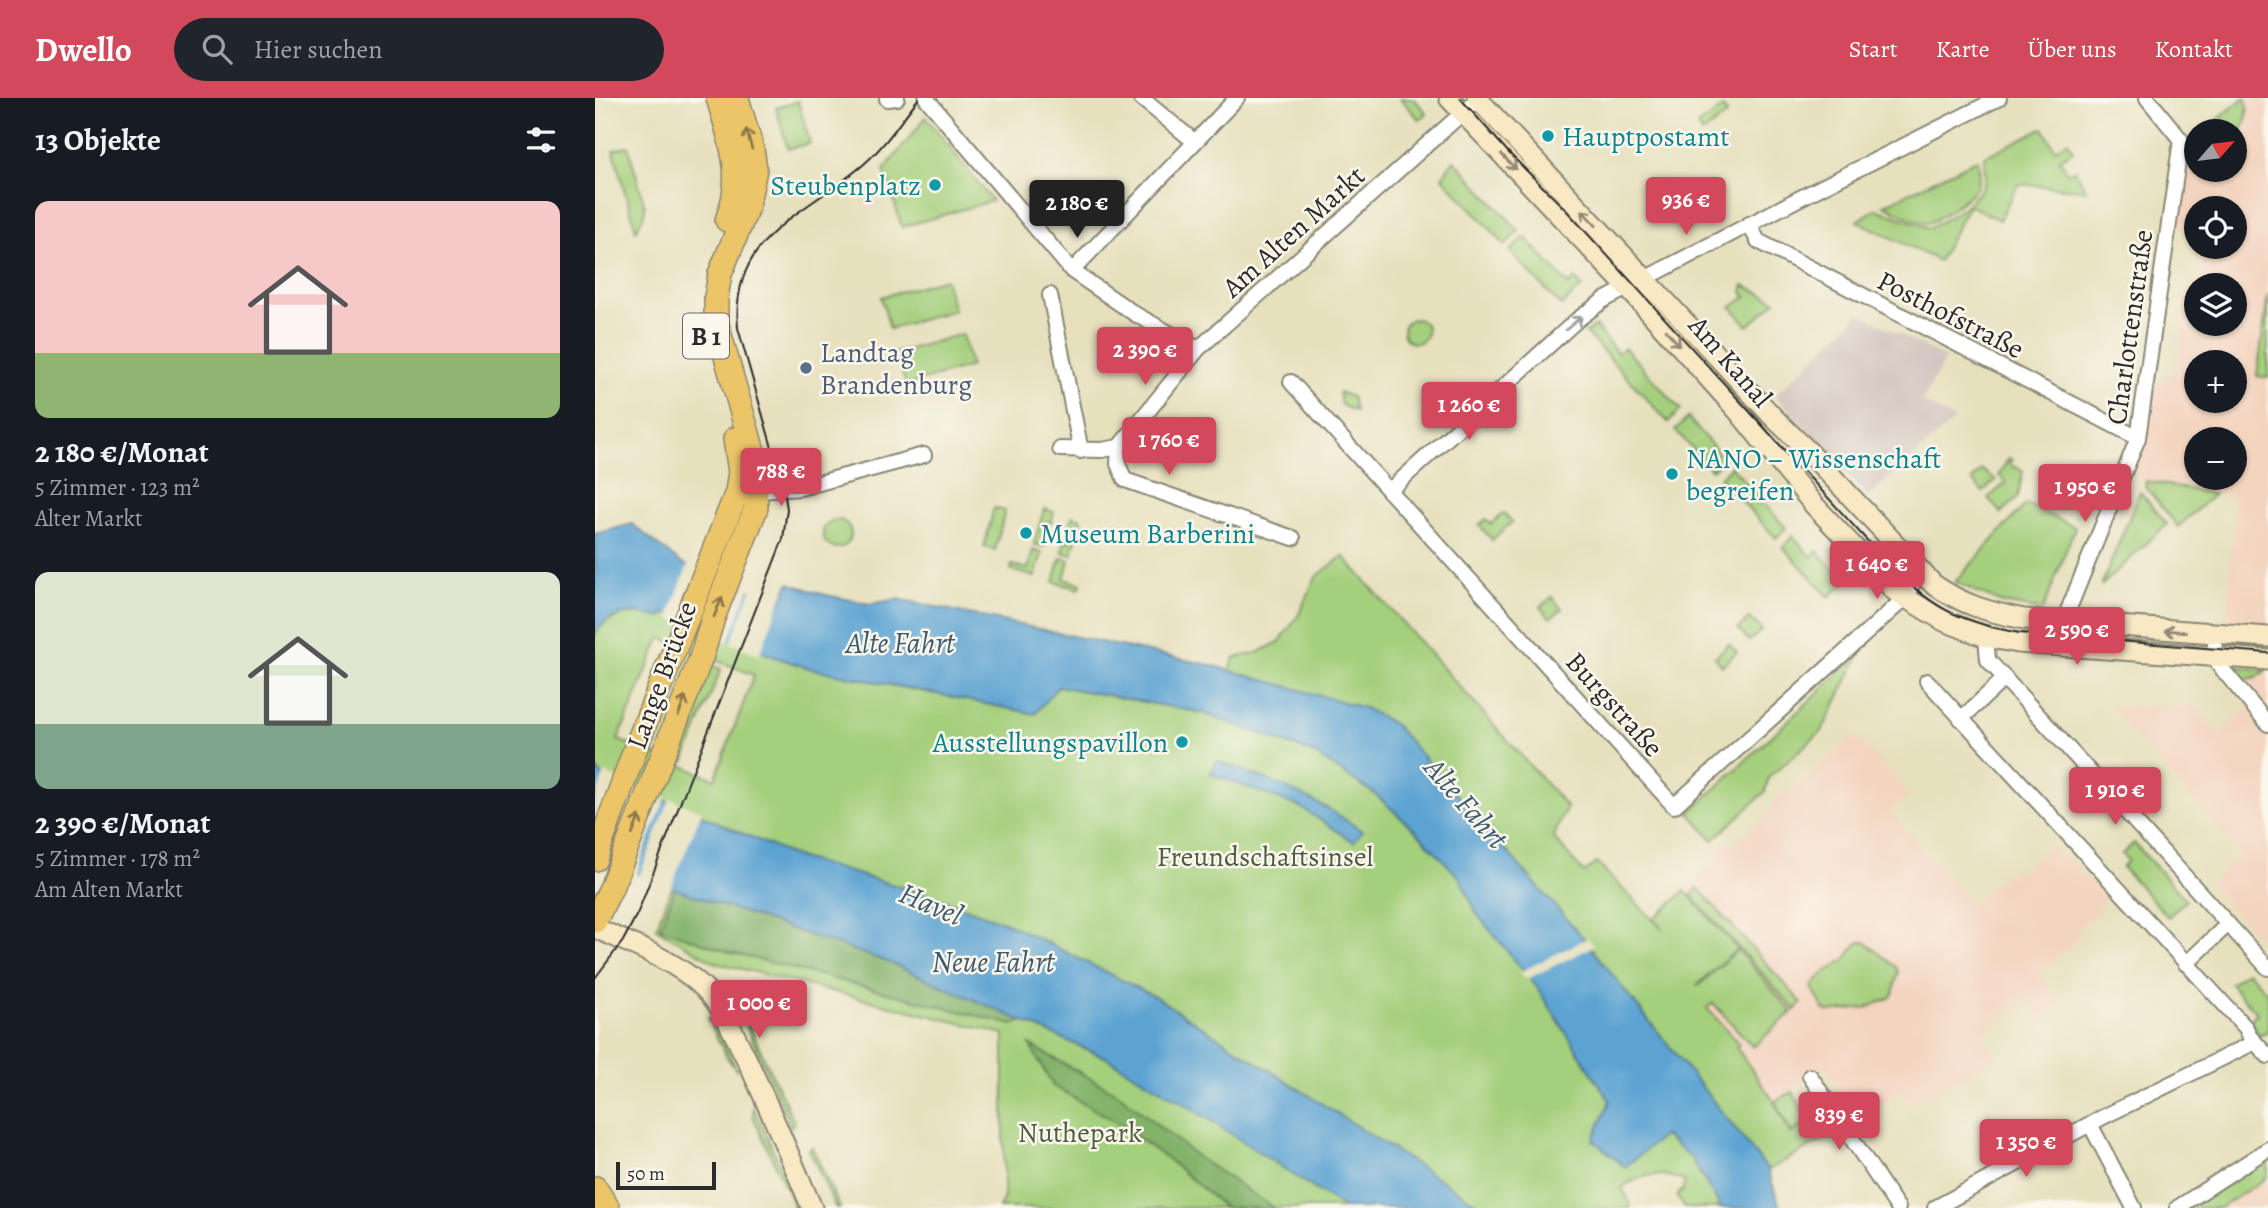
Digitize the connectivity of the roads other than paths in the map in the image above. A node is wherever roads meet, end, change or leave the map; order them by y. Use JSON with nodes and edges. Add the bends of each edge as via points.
{"nodes":[{"id":1,"x":718,"y":98,"type":"edge"},
{"id":2,"x":737,"y":98,"type":"edge"},
{"id":3,"x":926,"y":98,"type":"edge"},
{"id":4,"x":1141,"y":98,"type":"edge"},
{"id":5,"x":1237,"y":98,"type":"edge"},
{"id":6,"x":1478,"y":98,"type":"edge"},
{"id":7,"x":1999,"y":98,"type":"edge"},
{"id":8,"x":2147,"y":98,"type":"edge"},
{"id":9,"x":1456,"y":105,"type":"edge"},
{"id":10,"x":1195,"y":142,"type":"junction"},
{"id":11,"x":1749,"y":224,"type":"junction"},
{"id":12,"x":1072,"y":271,"type":"junction"},
{"id":13,"x":1637,"y":282,"type":"junction"},
{"id":14,"x":1050,"y":295,"type":"dead end"},
{"id":15,"x":1198,"y":349,"type":"junction"},
{"id":16,"x":1291,"y":382,"type":"dead end"},
{"id":17,"x":2139,"y":438,"type":"junction"},
{"id":18,"x":1119,"y":447,"type":"junction"},
{"id":19,"x":1060,"y":449,"type":"dead end"},
{"id":20,"x":1081,"y":451,"type":"junction"},
{"id":21,"x":924,"y":454,"type":"dead end"},
{"id":22,"x":1389,"y":491,"type":"junction"},
{"id":23,"x":742,"y":497,"type":"junction"},
{"id":24,"x":1293,"y":538,"type":"dead end"},
{"id":25,"x":1920,"y":571,"type":"junction"},
{"id":26,"x":1904,"y":598,"type":"junction"},
{"id":27,"x":1987,"y":612,"type":"junction"},
{"id":28,"x":2063,"y":623,"type":"junction"},
{"id":29,"x":2216,"y":634,"type":"junction"},
{"id":30,"x":1986,"y":637,"type":"junction"},
{"id":31,"x":2268,"y":637,"type":"edge"},
{"id":32,"x":2060,"y":645,"type":"junction"},
{"id":33,"x":2214,"y":656,"type":"junction"},
{"id":34,"x":2268,"y":660,"type":"edge"},
{"id":35,"x":2005,"y":678,"type":"junction"},
{"id":36,"x":1927,"y":681,"type":"dead end"},
{"id":37,"x":1961,"y":719,"type":"junction"},
{"id":38,"x":2268,"y":724,"type":"edge"},
{"id":39,"x":595,"y":859,"type":"edge"},
{"id":40,"x":595,"y":921,"type":"edge"},
{"id":41,"x":2228,"y":924,"type":"junction"},
{"id":42,"x":595,"y":928,"type":"edge"},
{"id":43,"x":2186,"y":964,"type":"junction"},
{"id":44,"x":2268,"y":968,"type":"edge"},
{"id":45,"x":2255,"y":1042,"type":"junction"},
{"id":46,"x":2268,"y":1056,"type":"edge"},
{"id":47,"x":1810,"y":1076,"type":"dead end"},
{"id":48,"x":2090,"y":1124,"type":"junction"},
{"id":49,"x":2268,"y":1149,"type":"edge"},
{"id":50,"x":595,"y":1188,"type":"edge"},
{"id":51,"x":1942,"y":1206,"type":"edge"},
{"id":52,"x":608,"y":1208,"type":"edge"},
{"id":53,"x":812,"y":1208,"type":"edge"},
{"id":54,"x":1898,"y":1208,"type":"edge"},
{"id":55,"x":2134,"y":1208,"type":"edge"},
{"id":56,"x":2177,"y":1208,"type":"edge"}],
"edges":[{"from":1,"to":23,"type":"main road","number":"B 1","via":[[736,162],[736,183],[706,272],[703,309],[737,448]]},
{"from":23,"to":2,"type":"main road","number":"B 1","one_way":true,"via":[[755,459],[716,321],[720,274],[747,208],[755,169]]},
{"from":3,"to":12,"type":"street"},
{"from":4,"to":10,"type":"street"},
{"from":5,"to":10,"type":"street"},
{"from":6,"to":9,"type":"street","name":"Am Alten Markt"},
{"from":13,"to":6,"type":"street","name":"Am Kanal","one_way":true},
{"from":7,"to":11,"type":"street"},
{"from":8,"to":17,"type":"street","name":"Charlottenstraße","via":[[2181,139]]},
{"from":9,"to":13,"type":"street","name":"Am Kanal","one_way":true},
{"from":9,"to":15,"type":"street","name":"Am Alten Markt"},
{"from":10,"to":12,"type":"street"},
{"from":11,"to":13,"type":"street"},
{"from":11,"to":17,"type":"street","name":"Posthofstraße","via":[[1758,240]]},
{"from":12,"to":15,"type":"street"},
{"from":22,"to":13,"type":"street","one_way":true,"via":[[1577,320]]},
{"from":13,"to":25,"type":"street","name":"Am Kanal","via":[[1806,449]]},
{"from":13,"to":26,"type":"street","name":"Am Kanal","one_way":true,"via":[[1814,505]]},
{"from":14,"to":20,"type":"street"},
{"from":15,"to":18,"type":"street","name":"Am Alten Markt"},
{"from":16,"to":22,"type":"street","name":"Burgstraße"},
{"from":17,"to":28,"type":"street","name":"Charlottenstraße"},
{"from":18,"to":20,"type":"street"},
{"from":18,"to":24,"type":"street","via":[[1118,464],[1125,480]]},
{"from":19,"to":20,"type":"street"},
{"from":21,"to":23,"type":"street","via":[[800,488]]},
{"from":22,"to":26,"type":"street","name":"Burgstraße","via":[[1674,806]]},
{"from":23,"to":39,"type":"main road","name":"Lange Brücke","number":"B 1","via":[[713,552]]},
{"from":40,"to":23,"type":"main road","name":"Lange Brücke","number":"B 1","one_way":true,"via":[[754,516]]},
{"from":25,"to":26,"type":"street","name":"Burgstraße"},
{"from":25,"to":27,"type":"street","name":"Am Kanal","via":[[1954,598]]},
{"from":26,"to":30,"type":"street","name":"Am Kanal","via":[[1944,621]]},
{"from":27,"to":28,"type":"street","name":"Am Kanal"},
{"from":27,"to":30,"type":"street"},
{"from":29,"to":28,"type":"street","name":"Am Kanal","one_way":true},
{"from":28,"to":32,"type":"street","name":"Charlottenstraße"},
{"from":29,"to":31,"type":"street","name":"Am Kanal"},
{"from":29,"to":33,"type":"street"},
{"from":30,"to":32,"type":"street","name":"Am Kanal"},
{"from":30,"to":35,"type":"street","via":[[1988,660]]},
{"from":32,"to":33,"type":"street","name":"Am Kanal"},
{"from":33,"to":34,"type":"street","name":"Am Kanal"},
{"from":33,"to":38,"type":"street"},
{"from":35,"to":37,"type":"street"},
{"from":35,"to":41,"type":"street"},
{"from":36,"to":37,"type":"street"},
{"from":37,"to":43,"type":"street"},
{"from":41,"to":43,"type":"street"},
{"from":41,"to":44,"type":"street"},
{"from":42,"to":53,"type":"street","via":[[683,971],[715,1000]]},
{"from":43,"to":45,"type":"street"},
{"from":45,"to":46,"type":"street"},
{"from":45,"to":48,"type":"street"},
{"from":47,"to":54,"type":"street"},
{"from":48,"to":51,"type":"street"},
{"from":48,"to":55,"type":"street"},
{"from":49,"to":56,"type":"street"},
{"from":50,"to":52,"type":"main road"}]}
